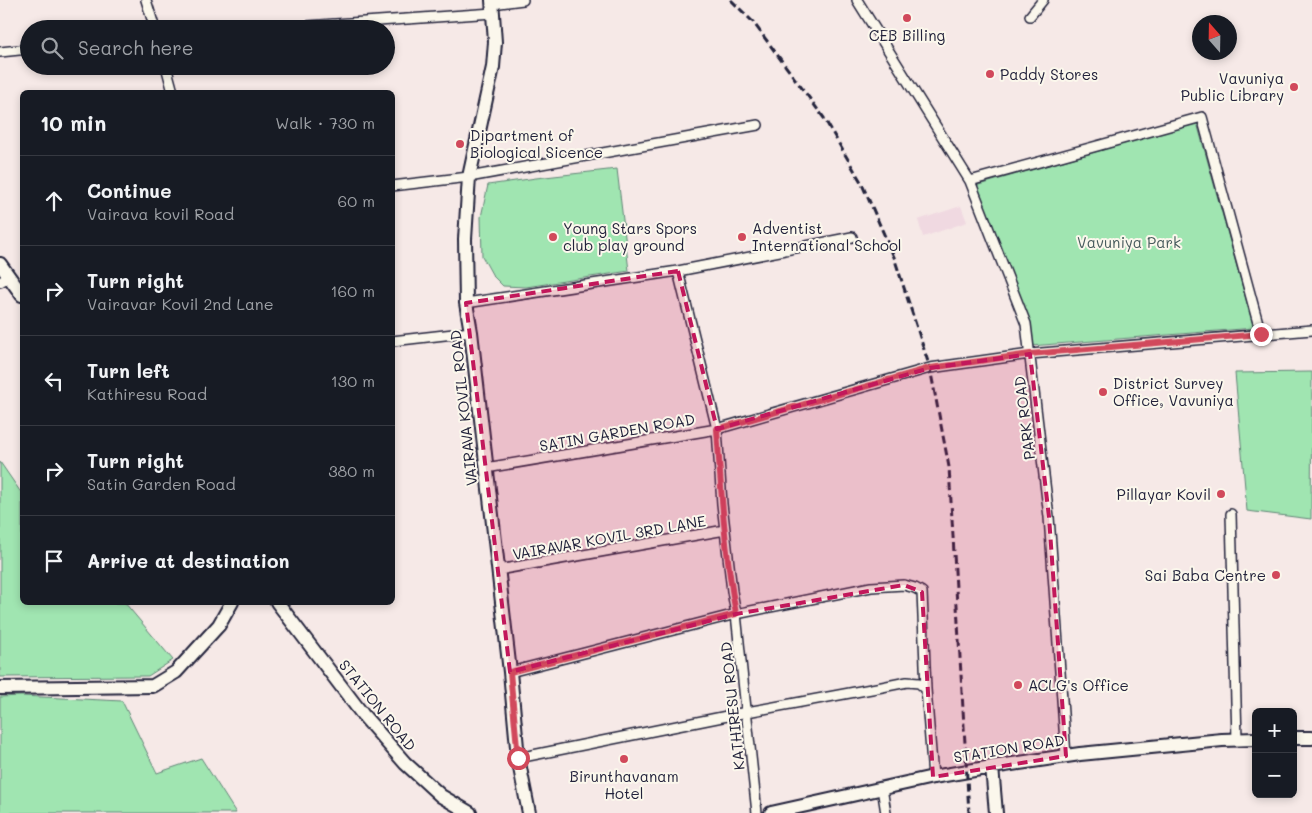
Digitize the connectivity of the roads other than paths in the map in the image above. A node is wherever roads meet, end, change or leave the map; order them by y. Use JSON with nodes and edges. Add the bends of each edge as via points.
{"nodes":[{"id":1,"x":146,"y":0,"type":"edge"},
{"id":2,"x":524,"y":0,"type":"edge"},
{"id":3,"x":856,"y":0,"type":"edge"},
{"id":4,"x":1043,"y":0,"type":"edge"},
{"id":5,"x":492,"y":6,"type":"edge"},
{"id":6,"x":1030,"y":16,"type":"dead end"},
{"id":7,"x":152,"y":20,"type":"edge"},
{"id":8,"x":353,"y":20,"type":"edge"},
{"id":9,"x":20,"y":50,"type":"edge"},
{"id":10,"x":0,"y":52,"type":"edge"},
{"id":11,"x":168,"y":75,"type":"edge"},
{"id":12,"x":172,"y":90,"type":"edge"},
{"id":13,"x":758,"y":125,"type":"dead end"},
{"id":14,"x":469,"y":177,"type":"junction"},
{"id":15,"x":970,"y":181,"type":"junction"},
{"id":16,"x":395,"y":186,"type":"edge"},
{"id":17,"x":852,"y":237,"type":"dead end"},
{"id":18,"x":0,"y":264,"type":"edge"},
{"id":19,"x":678,"y":271,"type":"junction"},
{"id":20,"x":4,"y":280,"type":"edge"},
{"id":21,"x":20,"y":293,"type":"edge"},
{"id":22,"x":466,"y":303,"type":"junction"},
{"id":23,"x":1312,"y":330,"type":"edge"},
{"id":24,"x":471,"y":332,"type":"junction"},
{"id":25,"x":1261,"y":334,"type":"junction"},
{"id":26,"x":395,"y":341,"type":"edge"},
{"id":27,"x":1030,"y":354,"type":"junction"},
{"id":28,"x":717,"y":429,"type":"junction"},
{"id":29,"x":486,"y":468,"type":"junction"},
{"id":30,"x":1231,"y":514,"type":"dead end"},
{"id":31,"x":725,"y":530,"type":"junction"},
{"id":32,"x":498,"y":570,"type":"junction"},
{"id":33,"x":230,"y":605,"type":"edge"},
{"id":34,"x":278,"y":605,"type":"edge"},
{"id":35,"x":736,"y":614,"type":"junction"},
{"id":36,"x":510,"y":672,"type":"junction"},
{"id":37,"x":0,"y":688,"type":"edge"},
{"id":38,"x":926,"y":689,"type":"junction"},
{"id":39,"x":747,"y":712,"type":"junction"},
{"id":40,"x":1297,"y":738,"type":"edge"},
{"id":41,"x":1312,"y":738,"type":"edge"},
{"id":42,"x":1252,"y":739,"type":"edge"},
{"id":43,"x":1238,"y":740,"type":"junction"},
{"id":44,"x":1066,"y":756,"type":"junction"},
{"id":45,"x":518,"y":758,"type":"junction"},
{"id":46,"x":992,"y":767,"type":"junction"},
{"id":47,"x":933,"y":777,"type":"junction"},
{"id":48,"x":882,"y":788,"type":"junction"},
{"id":49,"x":470,"y":813,"type":"edge"},
{"id":50,"x":529,"y":813,"type":"edge"},
{"id":51,"x":757,"y":813,"type":"edge"},
{"id":52,"x":771,"y":813,"type":"edge"},
{"id":53,"x":886,"y":813,"type":"edge"},
{"id":54,"x":996,"y":813,"type":"edge"}],
"edges":[{"from":1,"to":7,"type":"street"},
{"from":2,"to":5,"type":"street"},
{"from":3,"to":15,"type":"street","name":"PARK ROAD"},
{"from":4,"to":6,"type":"street"},
{"from":5,"to":8,"type":"street"},
{"from":5,"to":14,"type":"street","name":"VAIRAVA KOVIL ROAD","via":[[493,67]]},
{"from":9,"to":10,"type":"street"},
{"from":11,"to":12,"type":"street"},
{"from":13,"to":14,"type":"street"},
{"from":14,"to":16,"type":"street"},
{"from":14,"to":22,"type":"street","name":"VAIRAVA KOVIL ROAD","via":[[464,239]]},
{"from":15,"to":25,"type":"street","via":[[1202,117]]},
{"from":15,"to":27,"type":"street","name":"PARK ROAD","via":[[1026,324]]},
{"from":17,"to":19,"type":"street"},
{"from":18,"to":20,"type":"street"},
{"from":19,"to":22,"type":"street"},
{"from":19,"to":28,"type":"street","name":"KATHIRESU ROAD"},
{"from":20,"to":21,"type":"street"},
{"from":22,"to":24,"type":"street","name":"VAIRAVA KOVIL ROAD"},
{"from":23,"to":25,"type":"street","name":"SATIN GARDEN ROAD"},
{"from":24,"to":26,"type":"street"},
{"from":24,"to":29,"type":"street","name":"VAIRAVA KOVIL ROAD"},
{"from":25,"to":27,"type":"street","name":"SATIN GARDEN ROAD"},
{"from":27,"to":28,"type":"street","name":"SATIN GARDEN ROAD","via":[[930,368]]},
{"from":27,"to":44,"type":"street","name":"PARK ROAD","via":[[1049,517]]},
{"from":28,"to":29,"type":"street","name":"SATIN GARDEN ROAD"},
{"from":28,"to":31,"type":"street","name":"KATHIRESU ROAD"},
{"from":29,"to":32,"type":"street","name":"VAIRAVA KOVIL ROAD"},
{"from":30,"to":43,"type":"street"},
{"from":31,"to":32,"type":"street","name":"VAIRAVAR KOVIL 3RD LANE"},
{"from":31,"to":35,"type":"street","name":"KATHIRESU ROAD"},
{"from":32,"to":36,"type":"street","name":"VAIRAVA KOVIL ROAD"},
{"from":33,"to":37,"type":"street","via":[[219,625],[176,672],[152,686]]},
{"from":34,"to":49,"type":"street","name":"STATION ROAD","via":[[405,764],[441,796]]},
{"from":35,"to":36,"type":"street"},
{"from":35,"to":38,"type":"street","via":[[872,587],[904,585],[915,588],[922,592]]},
{"from":35,"to":39,"type":"street","name":"KATHIRESU ROAD"},
{"from":36,"to":45,"type":"street","name":"VAIRAVA KOVIL ROAD"},
{"from":38,"to":39,"type":"street","via":[[919,683],[907,682]]},
{"from":38,"to":47,"type":"street"},
{"from":39,"to":45,"type":"street"},
{"from":39,"to":51,"type":"street","name":"KATHIRESU ROAD"},
{"from":40,"to":41,"type":"street"},
{"from":42,"to":43,"type":"street","name":"STATION ROAD"},
{"from":43,"to":44,"type":"street","name":"STATION ROAD"},
{"from":44,"to":46,"type":"street","name":"STATION ROAD"},
{"from":45,"to":50,"type":"street","name":"VAIRAVA KOVIL ROAD"},
{"from":46,"to":47,"type":"street","name":"STATION ROAD"},
{"from":46,"to":54,"type":"street"},
{"from":47,"to":48,"type":"street","name":"STATION ROAD"},
{"from":48,"to":52,"type":"street","name":"STATION ROAD"},
{"from":48,"to":53,"type":"street"}]}
